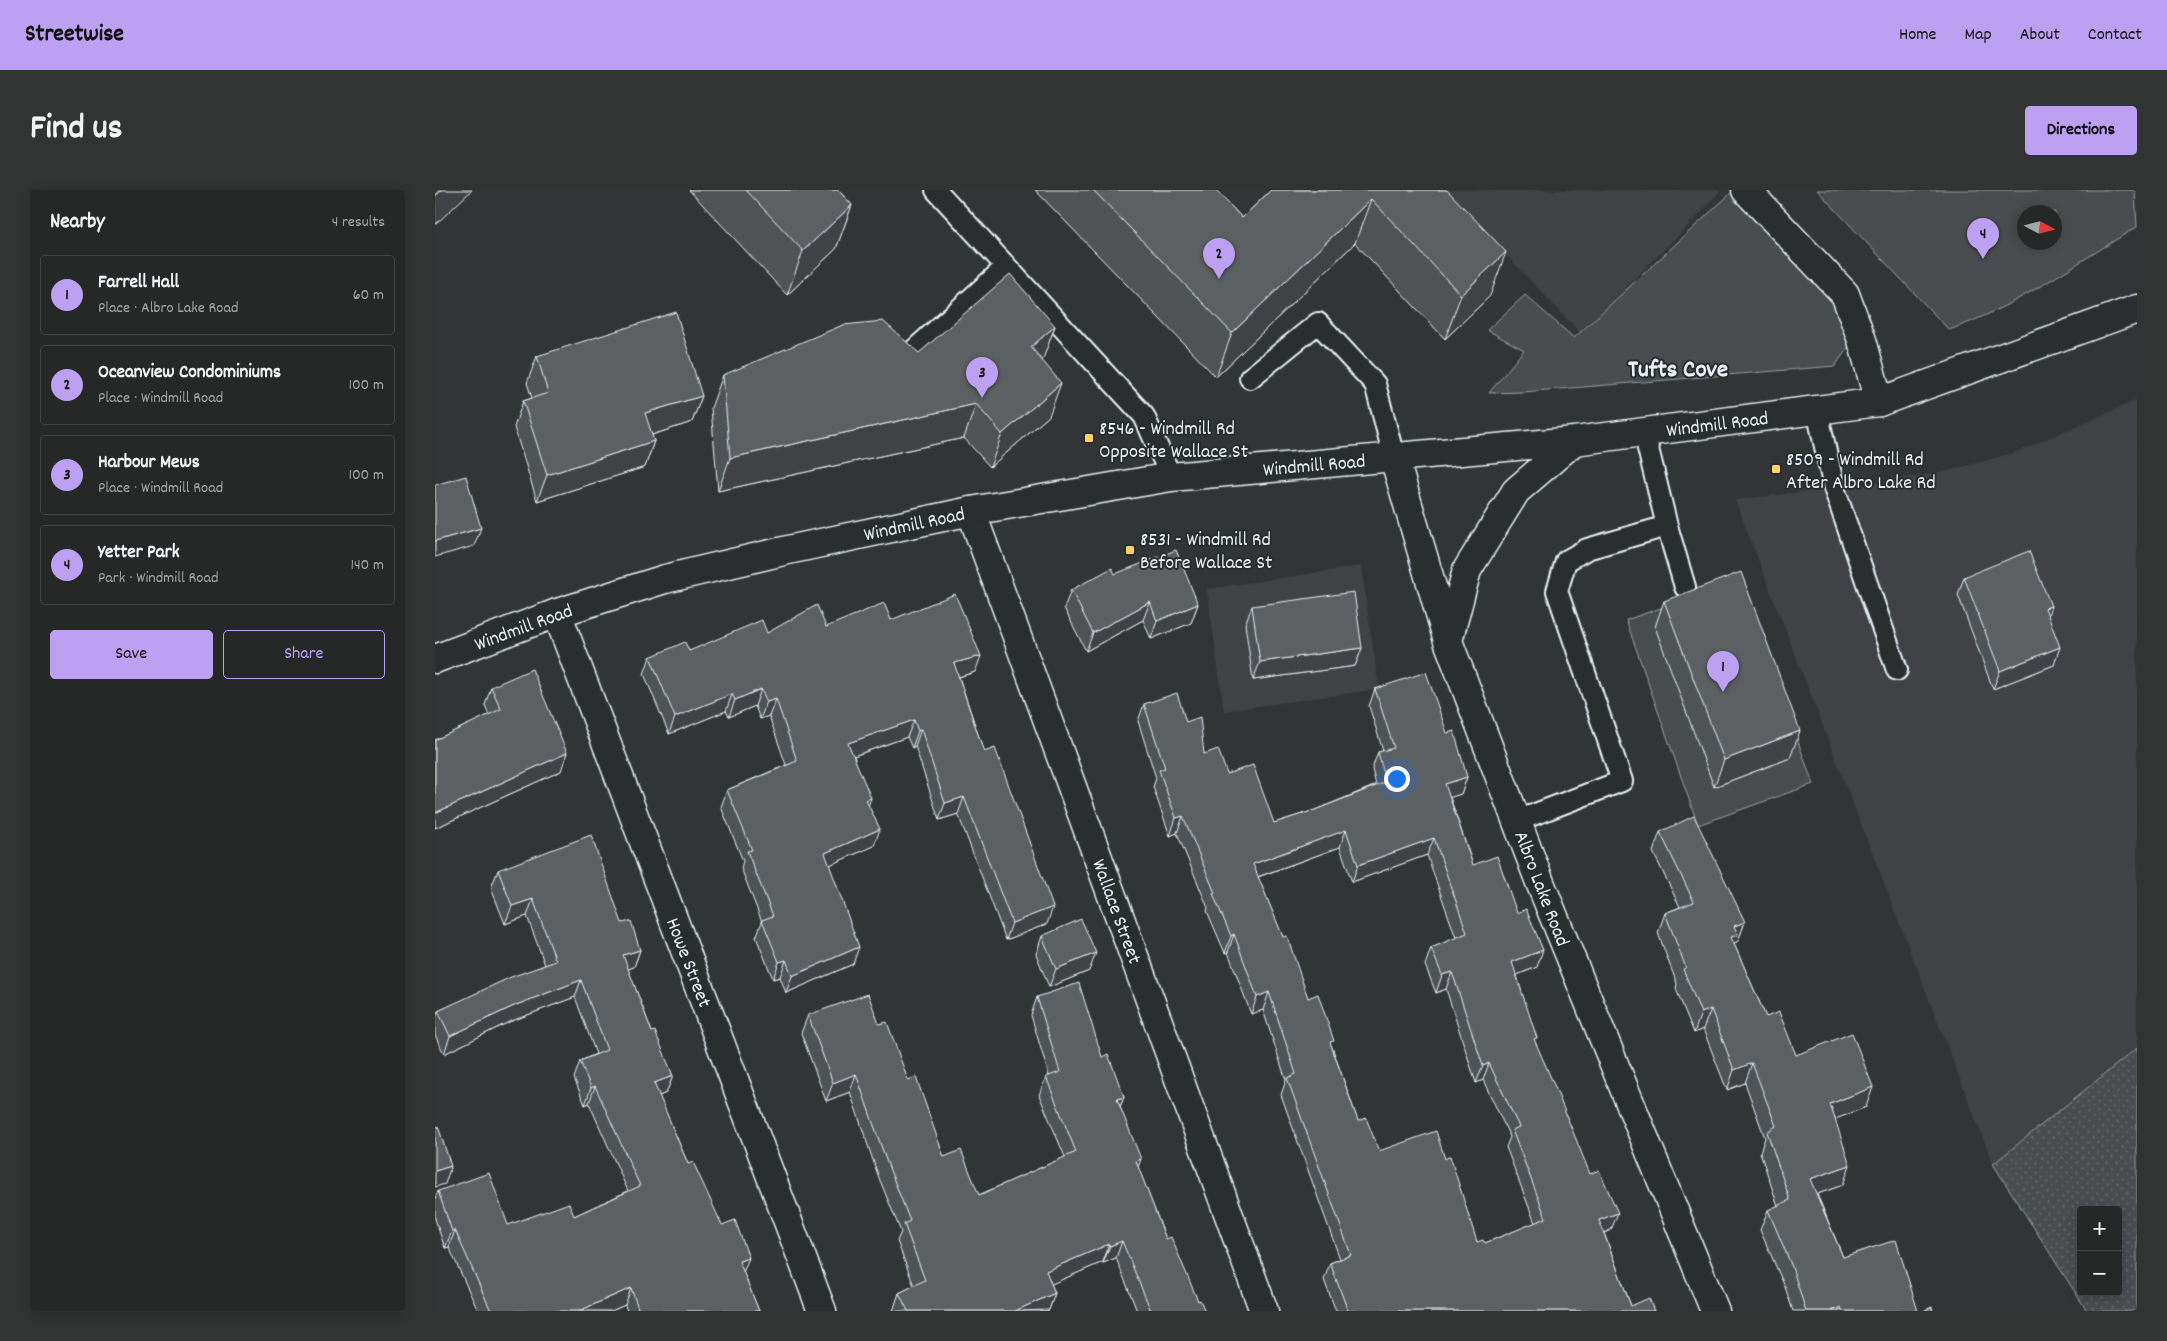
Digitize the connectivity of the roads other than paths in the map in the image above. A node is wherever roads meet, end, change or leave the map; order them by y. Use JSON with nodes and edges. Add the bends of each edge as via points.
{"nodes":[{"id":1,"x":937,"y":190,"type":"edge"},
{"id":2,"x":1746,"y":190,"type":"edge"},
{"id":3,"x":1006,"y":267,"type":"junction"},
{"id":4,"x":2137,"y":309,"type":"edge"},
{"id":5,"x":911,"y":353,"type":"edge"},
{"id":6,"x":1250,"y":378,"type":"dead end"},
{"id":7,"x":1879,"y":402,"type":"junction"},
{"id":8,"x":1817,"y":410,"type":"junction"},
{"id":9,"x":1645,"y":432,"type":"junction"},
{"id":10,"x":1574,"y":441,"type":"junction"},
{"id":11,"x":1394,"y":457,"type":"junction"},
{"id":12,"x":1171,"y":476,"type":"junction"},
{"id":13,"x":971,"y":510,"type":"junction"},
{"id":14,"x":1667,"y":526,"type":"junction"},
{"id":15,"x":1685,"y":587,"type":"dead end"},
{"id":16,"x":557,"y":613,"type":"junction"},
{"id":17,"x":1448,"y":641,"type":"junction"},
{"id":18,"x":435,"y":658,"type":"edge"},
{"id":19,"x":1897,"y":670,"type":"dead end"},
{"id":20,"x":1517,"y":821,"type":"junction"},
{"id":21,"x":822,"y":1311,"type":"edge"},
{"id":22,"x":1264,"y":1311,"type":"edge"},
{"id":23,"x":1715,"y":1311,"type":"edge"}],
"edges":[{"from":1,"to":3,"type":"lane"},
{"from":2,"to":7,"type":"main road","via":[[1845,294]]},
{"from":3,"to":5,"type":"lane"},
{"from":3,"to":12,"type":"lane","via":[[1144,416]]},
{"from":4,"to":7,"type":"main road","name":"Windmill Road"},
{"from":6,"to":11,"type":"lane","via":[[1319,323],[1375,384]]},
{"from":7,"to":8,"type":"main road","name":"Windmill Road"},
{"from":8,"to":9,"type":"main road","name":"Windmill Road"},
{"from":8,"to":19,"type":"lane","via":[[1834,488]]},
{"from":9,"to":10,"type":"main road","name":"Windmill Road"},
{"from":9,"to":14,"type":"lane"},
{"from":10,"to":11,"type":"main road","name":"Windmill Road"},
{"from":10,"to":17,"type":"main road","via":[[1516,491],[1467,570]]},
{"from":11,"to":12,"type":"main road","name":"Windmill Road"},
{"from":11,"to":17,"type":"main road","name":"Albro Lake Road"},
{"from":12,"to":13,"type":"main road","name":"Windmill Road"},
{"from":13,"to":16,"type":"main road","name":"Windmill Road","via":[[665,579]]},
{"from":13,"to":22,"type":"main road","name":"Wallace Street"},
{"from":14,"to":15,"type":"lane"},
{"from":14,"to":20,"type":"lane","via":[[1587,549],[1566,561],[1557,591],[1622,782]]},
{"from":16,"to":18,"type":"main road","name":"Windmill Road"},
{"from":16,"to":21,"type":"main road","name":"Howe Street"},
{"from":17,"to":20,"type":"main road","name":"Albro Lake Road"},
{"from":20,"to":23,"type":"main road","name":"Albro Lake Road"}]}
